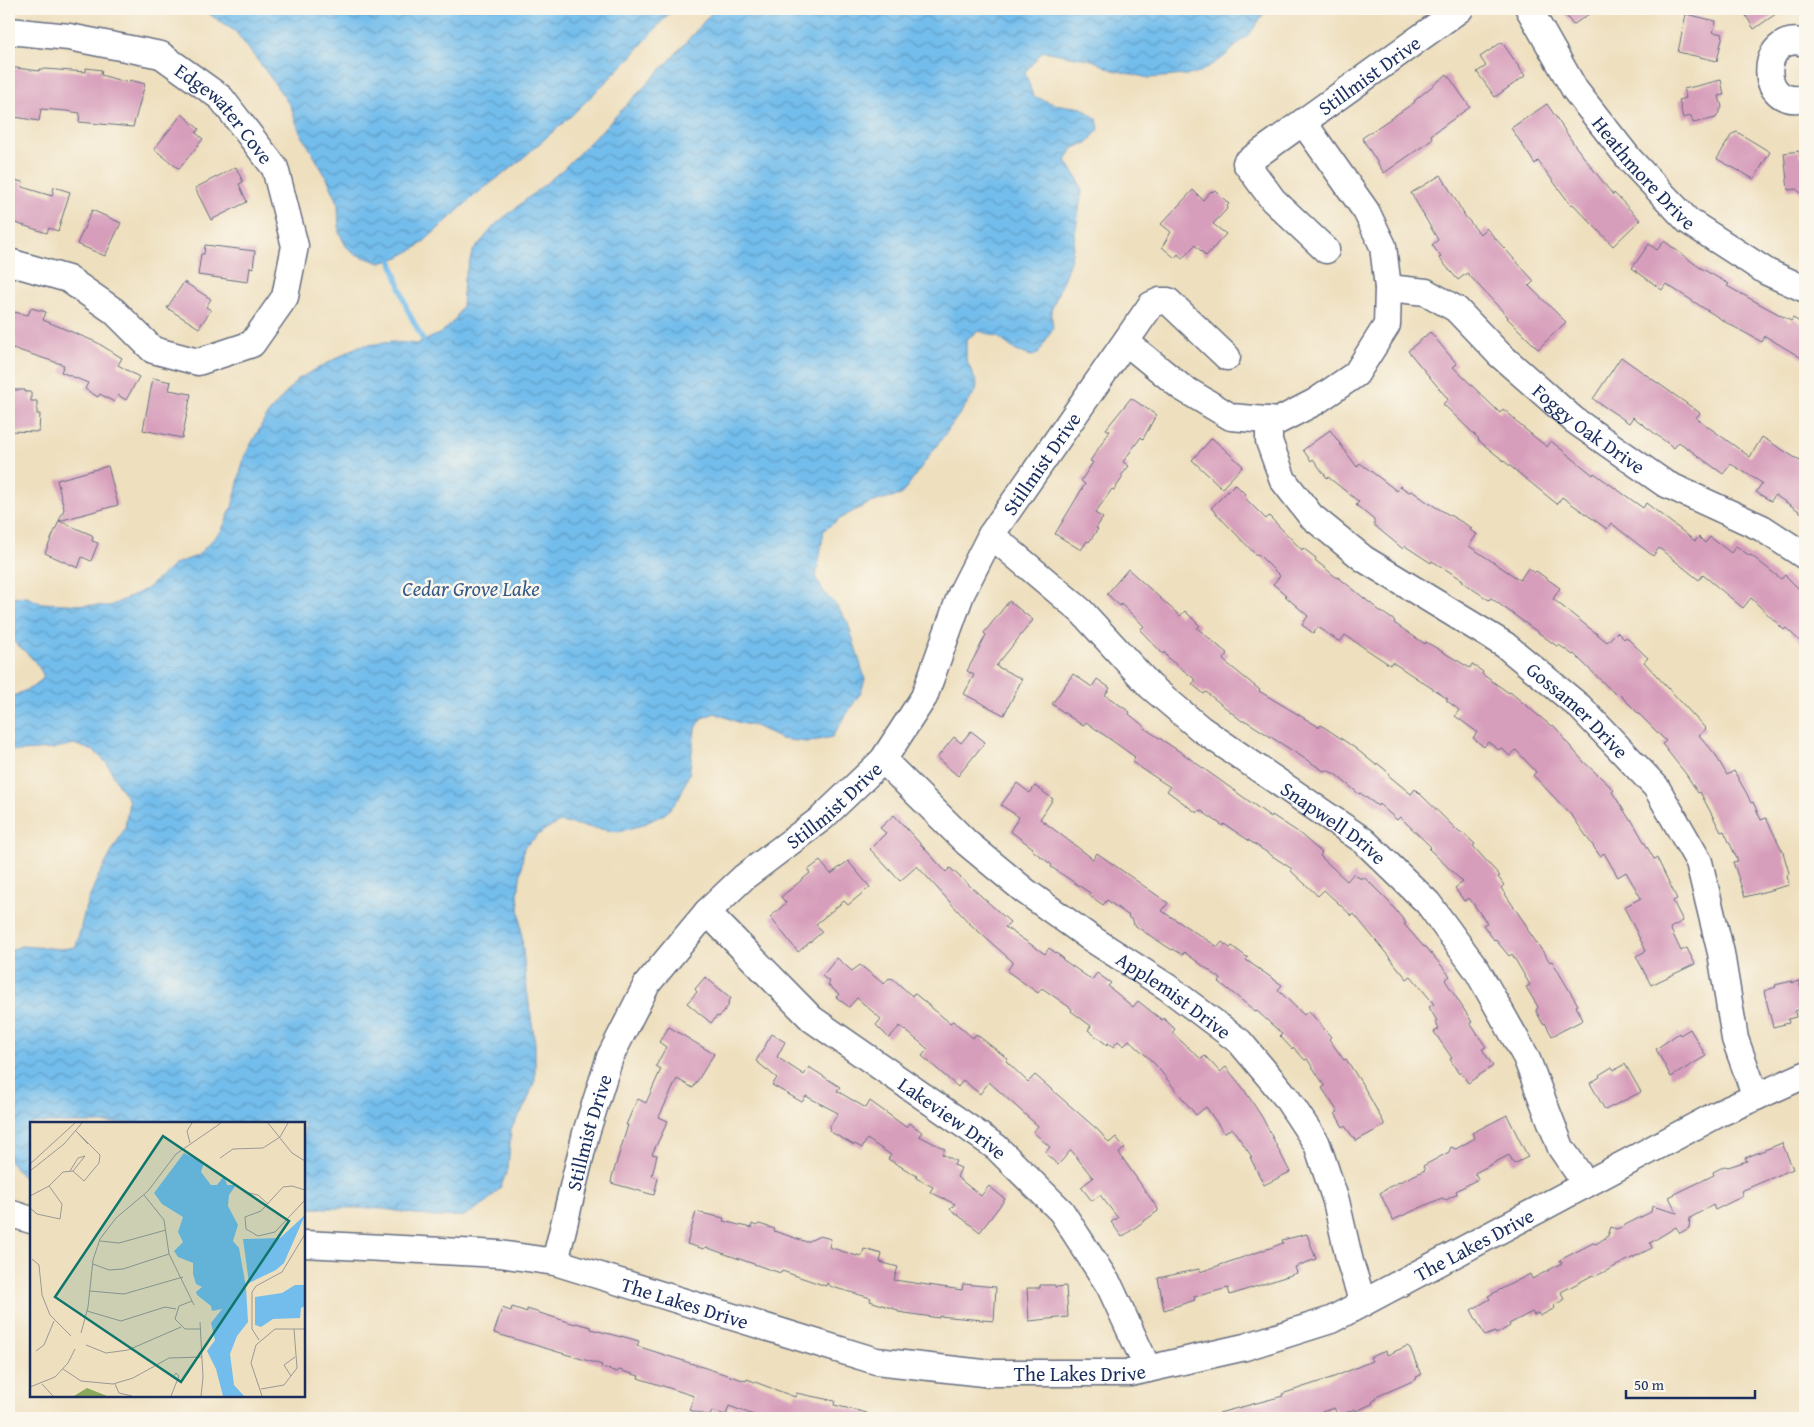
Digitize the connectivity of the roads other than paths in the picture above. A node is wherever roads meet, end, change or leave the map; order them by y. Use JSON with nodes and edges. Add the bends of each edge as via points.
{"nodes":[{"id":1,"x":1460,"y":9,"type":"edge"},
{"id":2,"x":1529,"y":9,"type":"edge"},
{"id":3,"x":9,"y":31,"type":"edge"},
{"id":4,"x":1805,"y":43,"type":"edge"},
{"id":5,"x":1805,"y":98,"type":"edge"},
{"id":6,"x":1303,"y":122,"type":"junction"},
{"id":7,"x":1326,"y":250,"type":"dead end"},
{"id":8,"x":9,"y":262,"type":"edge"},
{"id":9,"x":1388,"y":288,"type":"junction"},
{"id":10,"x":1805,"y":289,"type":"edge"},
{"id":11,"x":1126,"y":342,"type":"junction"},
{"id":12,"x":1227,"y":357,"type":"dead end"},
{"id":13,"x":1269,"y":420,"type":"junction"},
{"id":14,"x":991,"y":535,"type":"junction"},
{"id":15,"x":1805,"y":556,"type":"edge"},
{"id":16,"x":883,"y":760,"type":"junction"},
{"id":17,"x":707,"y":912,"type":"junction"},
{"id":18,"x":1805,"y":1075,"type":"edge"},
{"id":19,"x":1756,"y":1096,"type":"junction"},
{"id":20,"x":1586,"y":1184,"type":"junction"},
{"id":21,"x":9,"y":1212,"type":"edge"},
{"id":22,"x":30,"y":1220,"type":"edge"},
{"id":23,"x":305,"y":1244,"type":"edge"},
{"id":24,"x":555,"y":1262,"type":"junction"},
{"id":25,"x":1364,"y":1303,"type":"junction"},
{"id":26,"x":1148,"y":1369,"type":"junction"}],
"edges":[{"from":1,"to":6,"type":"street","name":"Stillmist Drive"},
{"from":2,"to":10,"type":"street","name":"Heathmore Drive","via":[[1575,90],[1630,160],[1688,221],[1767,272]]},
{"from":3,"to":8,"type":"street","name":"Edgewater Cove","via":[[69,37],[161,55],[221,98],[275,168],[295,246],[286,297],[252,344],[198,362],[154,350],[114,311],[68,279]]},
{"from":4,"to":5,"type":"street","via":[[1791,42],[1782,46],[1774,52],[1768,70],[1774,88],[1782,95],[1790,99]]},
{"from":6,"to":7,"type":"street","name":"Stillmist Drive","via":[[1246,164],[1273,200]]},
{"from":6,"to":9,"type":"street","name":"Stillmist Drive","via":[[1366,211],[1383,246]]},
{"from":9,"to":13,"type":"street","name":"Stillmist Drive","via":[[1387,325],[1356,374],[1315,402],[1278,421]]},
{"from":9,"to":15,"type":"street","name":"Foggy Oak Drive","via":[[1426,292],[1456,309],[1499,354],[1574,420],[1664,483],[1762,528]]},
{"from":11,"to":12,"type":"street","name":"Stillmist Drive","via":[[1151,305],[1168,302]]},
{"from":11,"to":13,"type":"street","name":"Stillmist Drive","via":[[1181,388],[1231,417]]},
{"from":11,"to":14,"type":"street","name":"Stillmist Drive"},
{"from":13,"to":19,"type":"street","name":"Gossamer Drive","via":[[1269,441],[1284,480],[1311,516],[1364,559],[1505,645],[1580,707],[1656,787],[1699,862],[1721,953],[1735,1039]]},
{"from":14,"to":16,"type":"street","name":"Stillmist Drive","via":[[961,594],[924,697]]},
{"from":14,"to":20,"type":"street","name":"Snapwell Drive","via":[[1081,611],[1150,686],[1201,729],[1364,841],[1428,903],[1477,970],[1526,1057],[1561,1148]]},
{"from":16,"to":17,"type":"street","name":"Stillmist Drive","via":[[822,818],[744,877]]},
{"from":16,"to":25,"type":"street","name":"Applemist Drive","via":[[967,843],[1025,891],[1089,937],[1168,987],[1240,1042],[1286,1097],[1317,1144]]},
{"from":17,"to":24,"type":"street","name":"Stillmist Drive","via":[[646,984],[610,1057],[586,1133]]},
{"from":17,"to":26,"type":"street","name":"Lakeview Drive","via":[[812,1019],[996,1147],[1061,1211],[1110,1287]]},
{"from":18,"to":19,"type":"street","name":"The Lakes Drive"},
{"from":19,"to":20,"type":"street","name":"The Lakes Drive"},
{"from":20,"to":25,"type":"street","name":"The Lakes Drive"},
{"from":21,"to":22,"type":"street"},
{"from":23,"to":24,"type":"street","name":"The Lakes Drive","via":[[500,1254]]},
{"from":24,"to":26,"type":"street","name":"The Lakes Drive","via":[[876,1361],[983,1373],[1130,1373]]},
{"from":25,"to":26,"type":"street","name":"The Lakes Drive","via":[[1330,1320],[1245,1347]]}]}
